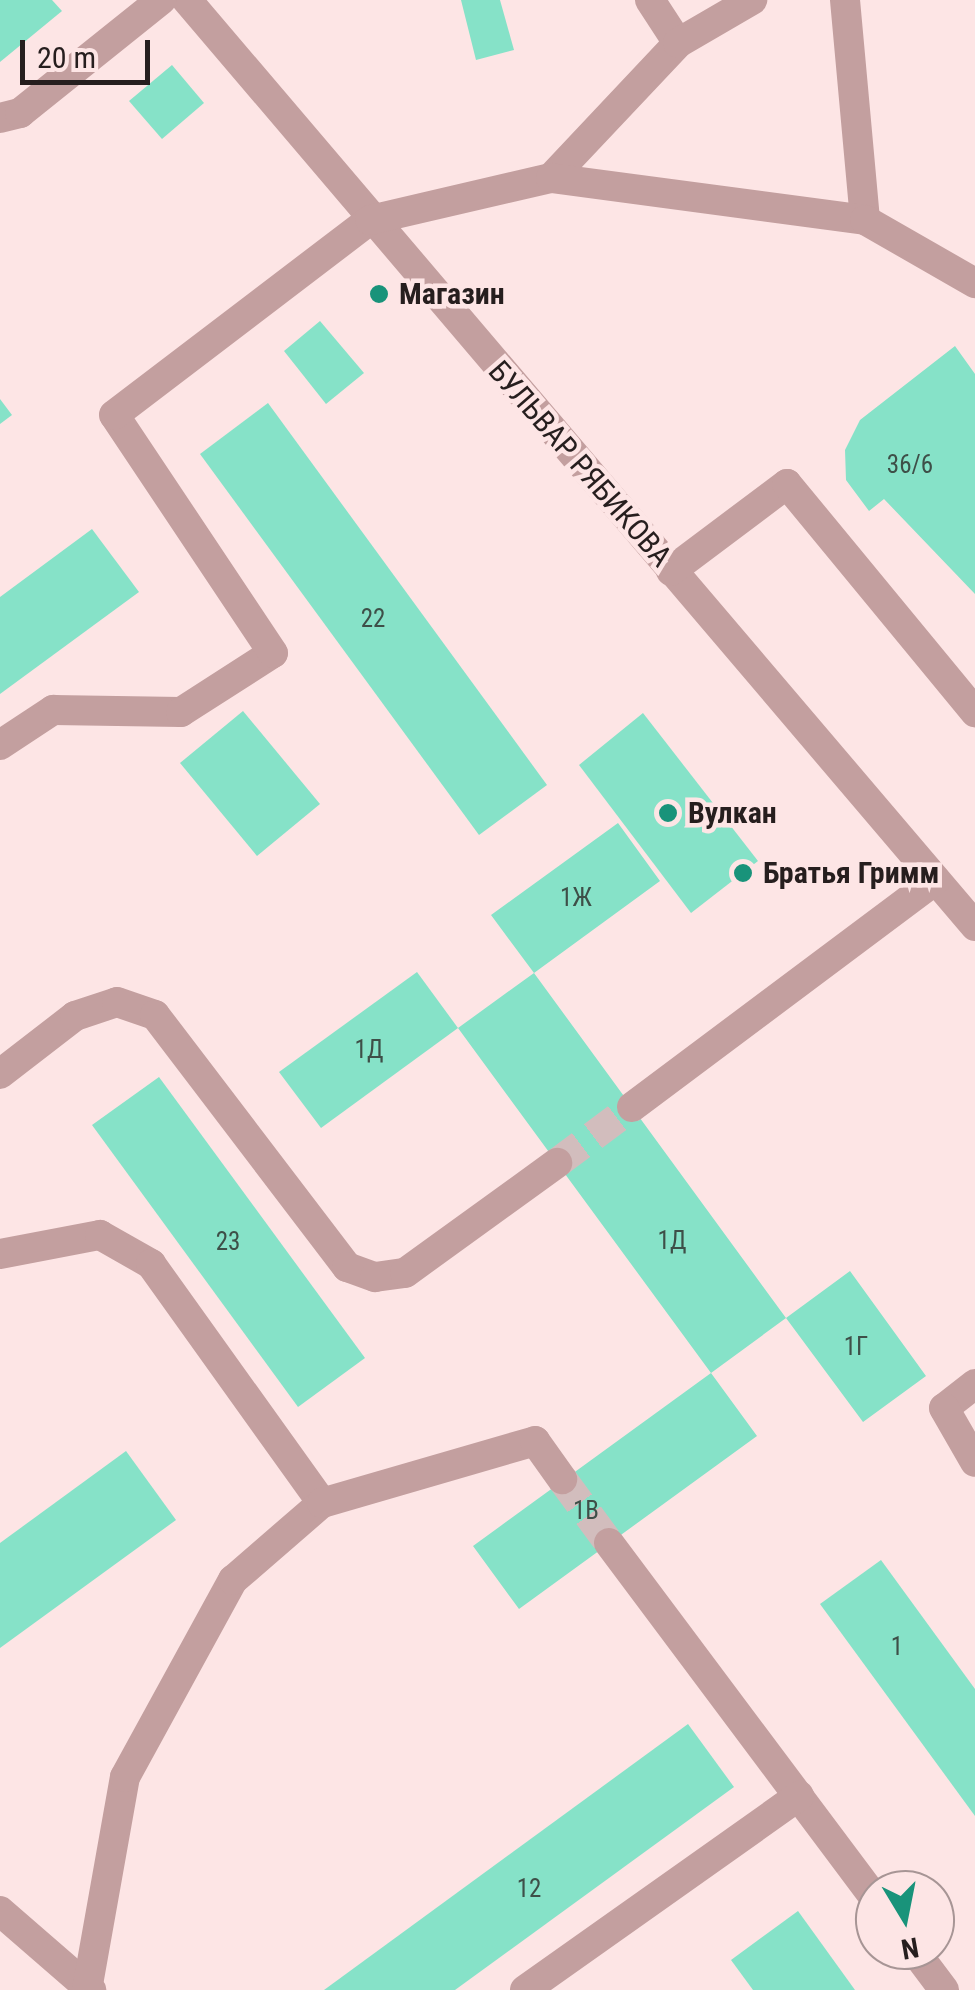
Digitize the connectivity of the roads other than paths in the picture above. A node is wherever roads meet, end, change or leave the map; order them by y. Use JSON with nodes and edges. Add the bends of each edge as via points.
{"nodes":[{"id":1,"x":161,"y":0,"type":"edge"},
{"id":2,"x":187,"y":0,"type":"edge"},
{"id":3,"x":650,"y":0,"type":"edge"},
{"id":4,"x":752,"y":0,"type":"edge"},
{"id":5,"x":845,"y":0,"type":"edge"},
{"id":6,"x":678,"y":43,"type":"junction"},
{"id":7,"x":0,"y":118,"type":"edge"},
{"id":8,"x":552,"y":178,"type":"junction"},
{"id":9,"x":370,"y":220,"type":"junction"},
{"id":10,"x":865,"y":220,"type":"junction"},
{"id":11,"x":975,"y":282,"type":"edge"},
{"id":12,"x":671,"y":572,"type":"junction"},
{"id":13,"x":975,"y":712,"type":"edge"},
{"id":14,"x":0,"y":745,"type":"edge"},
{"id":15,"x":936,"y":880,"type":"junction"},
{"id":16,"x":975,"y":926,"type":"edge"},
{"id":17,"x":0,"y":1074,"type":"edge"},
{"id":18,"x":632,"y":1108,"type":"tunnel mouth"},
{"id":19,"x":557,"y":1163,"type":"tunnel mouth"},
{"id":20,"x":0,"y":1254,"type":"edge"},
{"id":21,"x":975,"y":1384,"type":"edge"},
{"id":22,"x":975,"y":1462,"type":"edge"},
{"id":23,"x":562,"y":1479,"type":"tunnel mouth"},
{"id":24,"x":322,"y":1504,"type":"junction"},
{"id":25,"x":609,"y":1544,"type":"tunnel mouth"},
{"id":26,"x":799,"y":1796,"type":"junction"},
{"id":27,"x":855,"y":1871,"type":"edge"},
{"id":28,"x":0,"y":1911,"type":"edge"},
{"id":29,"x":89,"y":1990,"type":"edge"},
{"id":30,"x":525,"y":1990,"type":"edge"}],
"edges":[{"from":1,"to":7,"type":"street","via":[[20,113]]},
{"from":2,"to":9,"type":"street","name":"БУЛЬВАР РЯБИКОВА"},
{"from":3,"to":6,"type":"street"},
{"from":4,"to":6,"type":"street"},
{"from":5,"to":10,"type":"street"},
{"from":6,"to":8,"type":"street"},
{"from":8,"to":9,"type":"street"},
{"from":8,"to":10,"type":"street"},
{"from":9,"to":12,"type":"street","name":"БУЛЬВАР РЯБИКОВА"},
{"from":9,"to":14,"type":"street","via":[[114,415],[273,654],[182,712],[54,710]]},
{"from":10,"to":11,"type":"street"},
{"from":12,"to":13,"type":"street","via":[[786,484]]},
{"from":12,"to":15,"type":"street","name":"БУЛЬВАР РЯБИКОВА"},
{"from":15,"to":16,"type":"street","name":"БУЛЬВАР РЯБИКОВА"},
{"from":15,"to":18,"type":"street"},
{"from":17,"to":19,"type":"street","via":[[75,1016],[117,1002],[156,1015],[347,1267],[375,1277],[405,1273]]},
{"from":20,"to":24,"type":"street","via":[[100,1235],[151,1264]]},
{"from":21,"to":22,"type":"street","via":[[944,1408]]},
{"from":23,"to":24,"type":"street","via":[[535,1441]]},
{"from":24,"to":29,"type":"street","via":[[233,1580],[125,1777]]},
{"from":25,"to":26,"type":"street"},
{"from":26,"to":27,"type":"street"},
{"from":26,"to":30,"type":"street"},
{"from":28,"to":29,"type":"street"}]}
